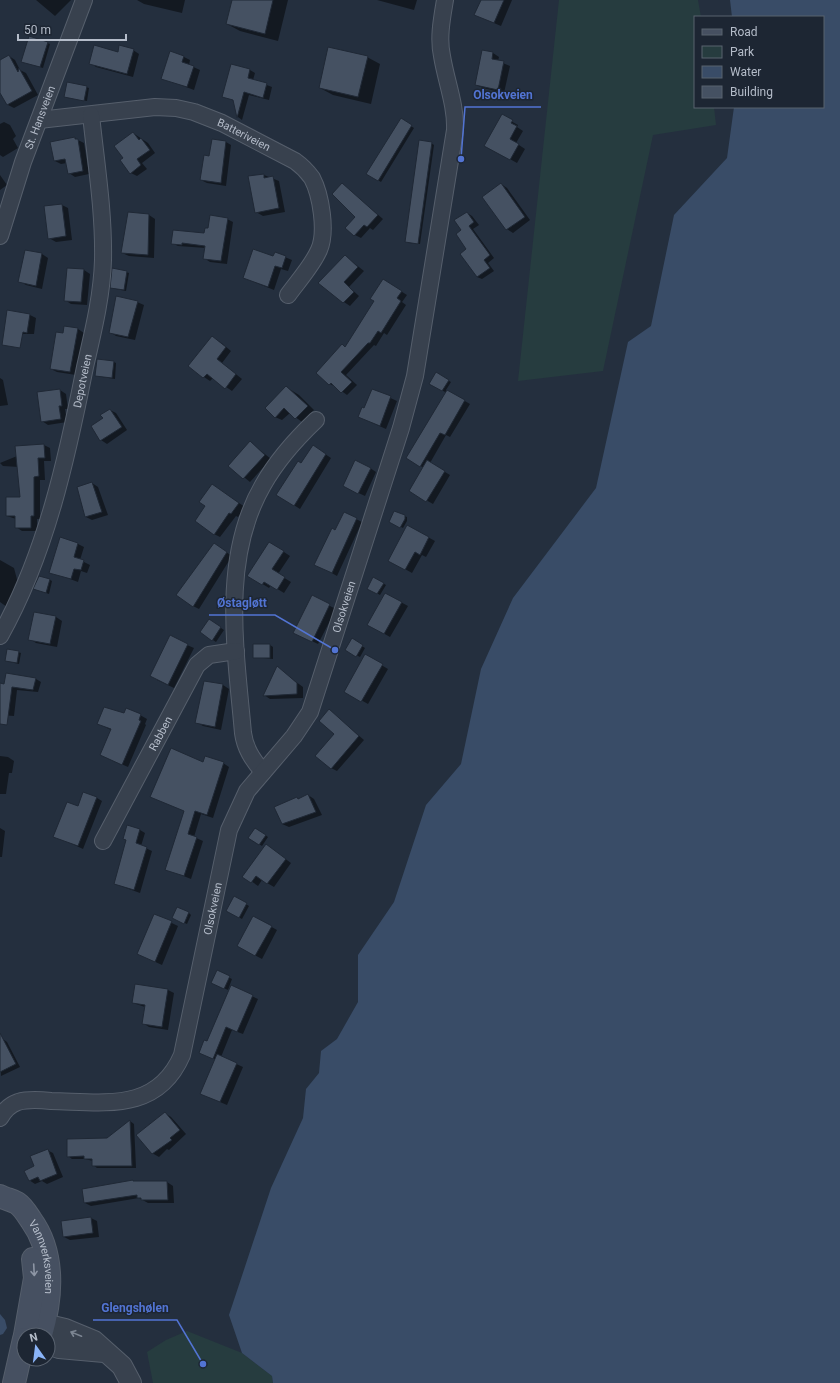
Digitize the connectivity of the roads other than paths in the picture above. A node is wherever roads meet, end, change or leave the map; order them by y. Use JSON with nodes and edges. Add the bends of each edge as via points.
{"nodes":[{"id":1,"x":84,"y":0,"type":"edge"},
{"id":2,"x":445,"y":0,"type":"edge"},
{"id":3,"x":91,"y":115,"type":"junction"},
{"id":4,"x":39,"y":120,"type":"junction"},
{"id":5,"x":0,"y":236,"type":"edge"},
{"id":6,"x":288,"y":295,"type":"dead end"},
{"id":7,"x":316,"y":420,"type":"dead end"},
{"id":8,"x":0,"y":636,"type":"edge"},
{"id":9,"x":236,"y":650,"type":"junction"},
{"id":10,"x":262,"y":772,"type":"junction"},
{"id":11,"x":103,"y":841,"type":"dead end"},
{"id":12,"x":0,"y":1118,"type":"edge"},
{"id":13,"x":0,"y":1197,"type":"edge"},
{"id":14,"x":37,"y":1327,"type":"edge"},
{"id":15,"x":56,"y":1330,"type":"edge"},
{"id":16,"x":21,"y":1367,"type":"edge"},
{"id":17,"x":32,"y":1367,"type":"edge"},
{"id":18,"x":14,"y":1383,"type":"edge"},
{"id":19,"x":28,"y":1383,"type":"edge"},
{"id":20,"x":131,"y":1383,"type":"edge"}],
"edges":[{"from":1,"to":4,"type":"street","name":"St. Hansveien"},
{"from":2,"to":10,"type":"street","name":"Olsokveien","via":[[441,27],[441,55],[454,110],[455,130],[415,376],[316,697],[303,725]]},
{"from":3,"to":4,"type":"street","name":"Batteriveien"},
{"from":3,"to":6,"type":"street","name":"Batteriveien","via":[[164,106],[194,112],[256,140],[304,168],[317,191],[322,241],[315,258]]},
{"from":3,"to":8,"type":"street","name":"Depotveien","via":[[103,240],[101,286],[66,454],[42,538],[17,603]]},
{"from":4,"to":5,"type":"street","name":"St. Hansveien"},
{"from":7,"to":9,"type":"street","via":[[282,456],[263,485],[248,521],[234,585]]},
{"from":9,"to":10,"type":"street","via":[[244,740],[252,759]]},
{"from":9,"to":11,"type":"street","name":"Rabben","via":[[209,655],[197,664]]},
{"from":10,"to":12,"type":"street","name":"Olsokveien","via":[[247,791],[229,830],[184,1044],[173,1073],[160,1087],[130,1100],[18,1102],[9,1107]]},
{"from":13,"to":14,"type":"main road","name":"Vannverksveien","via":[[18,1204],[37,1227],[43,1240],[49,1270],[49,1291]]},
{"from":15,"to":20,"type":"street","via":[[65,1329],[94,1341],[122,1366]]},
{"from":16,"to":18,"type":"main road","name":"Vannverksveien"},
{"from":17,"to":19,"type":"main road"}]}
